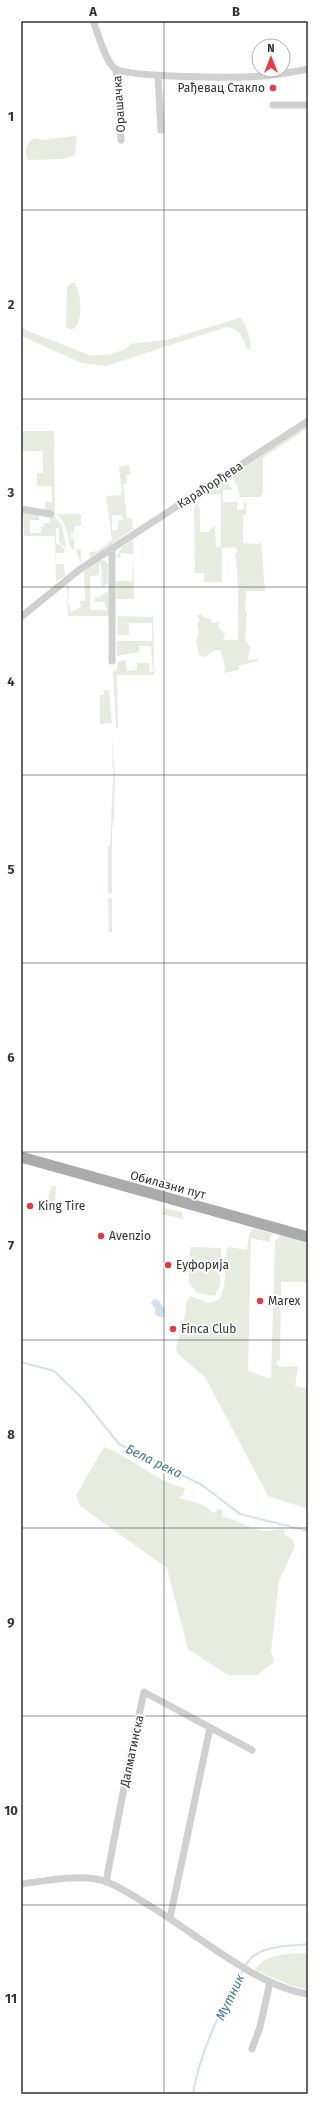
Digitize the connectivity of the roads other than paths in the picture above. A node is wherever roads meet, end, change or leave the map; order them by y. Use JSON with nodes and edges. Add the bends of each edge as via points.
{"nodes":[{"id":1,"x":93,"y":21,"type":"edge"},
{"id":2,"x":116,"y":69,"type":"junction"},
{"id":3,"x":308,"y":70,"type":"edge"},
{"id":4,"x":158,"y":76,"type":"junction"},
{"id":5,"x":273,"y":105,"type":"dead end"},
{"id":6,"x":308,"y":105,"type":"edge"},
{"id":7,"x":161,"y":130,"type":"dead end"},
{"id":8,"x":121,"y":140,"type":"dead end"},
{"id":9,"x":308,"y":421,"type":"edge"},
{"id":10,"x":21,"y":509,"type":"edge"},
{"id":11,"x":51,"y":514,"type":"dead end"},
{"id":12,"x":112,"y":548,"type":"junction"},
{"id":13,"x":21,"y":617,"type":"edge"},
{"id":14,"x":112,"y":661,"type":"dead end"},
{"id":15,"x":21,"y":1157,"type":"edge"},
{"id":16,"x":308,"y":1237,"type":"edge"},
{"id":17,"x":210,"y":1728,"type":"junction"},
{"id":18,"x":252,"y":1750,"type":"dead end"},
{"id":19,"x":106,"y":1882,"type":"junction"},
{"id":20,"x":21,"y":1884,"type":"edge"},
{"id":21,"x":170,"y":1918,"type":"junction"},
{"id":22,"x":270,"y":1982,"type":"junction"},
{"id":23,"x":308,"y":1994,"type":"edge"},
{"id":24,"x":252,"y":2049,"type":"dead end"}],
"edges":[{"from":1,"to":2,"type":"street","name":"Орашачка","via":[[108,57]]},
{"from":2,"to":4,"type":"street","name":"Орашачка"},
{"from":2,"to":8,"type":"street","name":"Орашачка"},
{"from":3,"to":4,"type":"street","name":"Орашачка","via":[[262,76]]},
{"from":4,"to":7,"type":"street"},
{"from":5,"to":6,"type":"street"},
{"from":9,"to":12,"type":"street","name":"Карађорђева"},
{"from":10,"to":11,"type":"street"},
{"from":12,"to":13,"type":"street","name":"Карађорђева","via":[[69,577]]},
{"from":12,"to":14,"type":"street"},
{"from":15,"to":16,"type":"main road","name":"Обилазни пут"},
{"from":17,"to":18,"type":"street","name":"Далматинска"},
{"from":17,"to":19,"type":"street","name":"Далматинска","via":[[144,1692]]},
{"from":17,"to":21,"type":"street"},
{"from":19,"to":20,"type":"street","via":[[84,1878]]},
{"from":19,"to":21,"type":"street"},
{"from":21,"to":22,"type":"street"},
{"from":22,"to":23,"type":"street","via":[[287,1990]]},
{"from":22,"to":24,"type":"street","via":[[260,2027]]}]}
